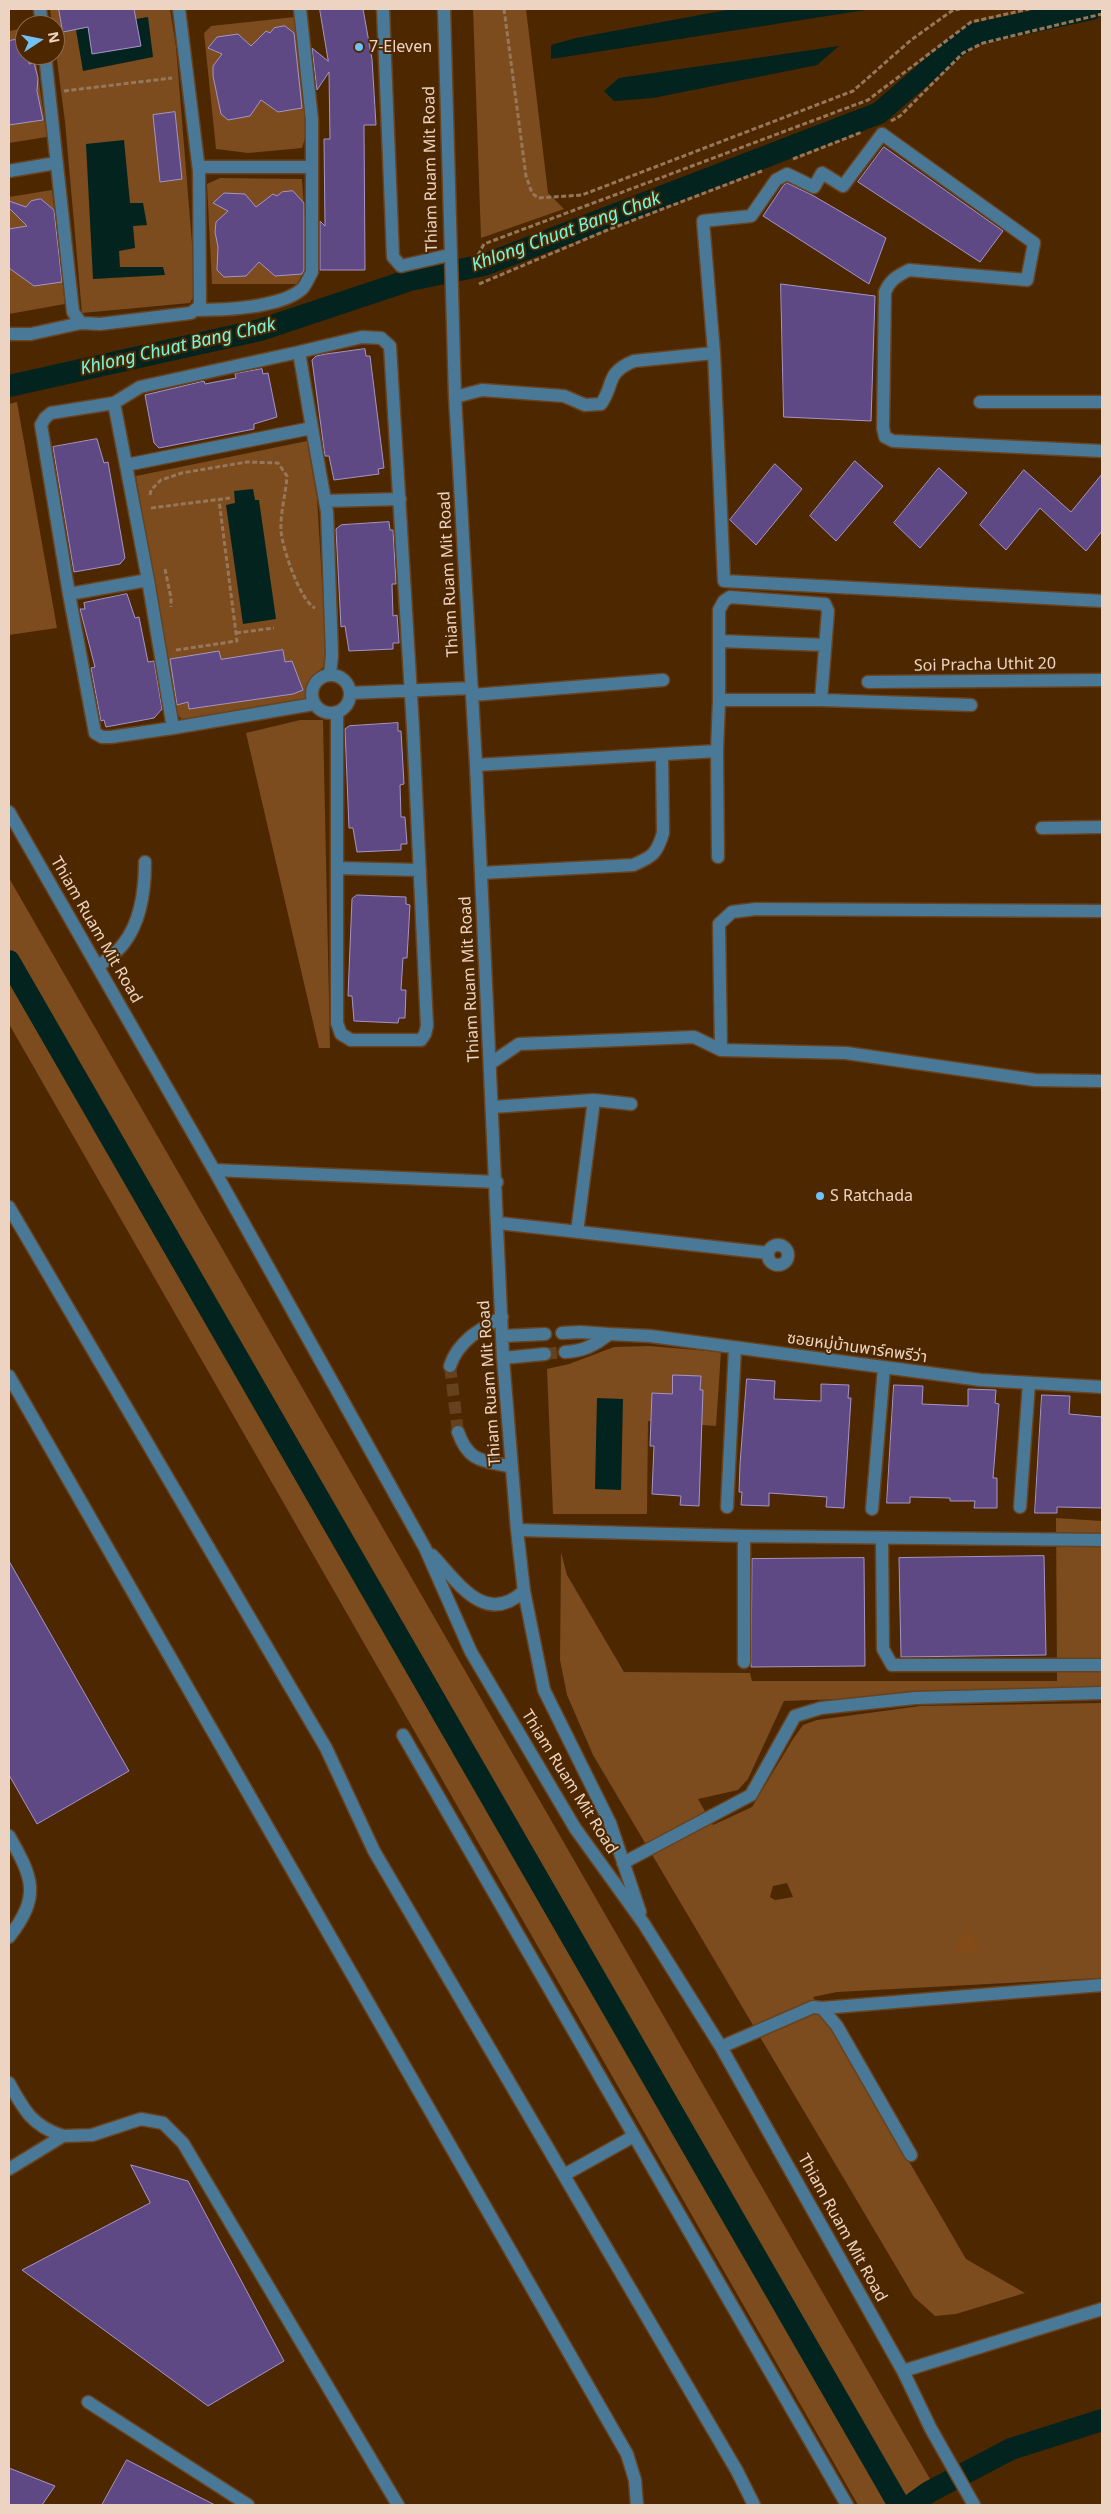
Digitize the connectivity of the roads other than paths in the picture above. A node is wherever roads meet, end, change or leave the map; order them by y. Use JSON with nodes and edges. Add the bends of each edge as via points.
{"nodes":[{"id":1,"x":179,"y":9,"type":"edge"},
{"id":2,"x":300,"y":9,"type":"edge"},
{"id":3,"x":383,"y":9,"type":"edge"},
{"id":4,"x":444,"y":9,"type":"edge"},
{"id":5,"x":46,"y":65,"type":"edge"},
{"id":6,"x":56,"y":163,"type":"junction"},
{"id":7,"x":199,"y":167,"type":"junction"},
{"id":8,"x":312,"y":167,"type":"junction"},
{"id":9,"x":9,"y":171,"type":"edge"},
{"id":10,"x":449,"y":258,"type":"junction"},
{"id":11,"x":195,"y":310,"type":"junction"},
{"id":12,"x":81,"y":322,"type":"junction"},
{"id":13,"x":9,"y":334,"type":"edge"},
{"id":14,"x":299,"y":352,"type":"junction"},
{"id":15,"x":714,"y":353,"type":"junction"},
{"id":16,"x":455,"y":397,"type":"junction"},
{"id":17,"x":980,"y":402,"type":"dead end"},
{"id":18,"x":1102,"y":402,"type":"edge"},
{"id":19,"x":114,"y":403,"type":"junction"},
{"id":20,"x":312,"y":428,"type":"junction"},
{"id":21,"x":1102,"y":450,"type":"edge"},
{"id":22,"x":126,"y":466,"type":"junction"},
{"id":23,"x":400,"y":499,"type":"junction"},
{"id":24,"x":325,"y":501,"type":"junction"},
{"id":25,"x":148,"y":580,"type":"junction"},
{"id":26,"x":68,"y":594,"type":"junction"},
{"id":27,"x":1102,"y":601,"type":"edge"},
{"id":28,"x":719,"y":641,"type":"junction"},
{"id":29,"x":825,"y":645,"type":"junction"},
{"id":30,"x":330,"y":674,"type":"junction"},
{"id":31,"x":663,"y":680,"type":"dead end"},
{"id":32,"x":1102,"y":680,"type":"edge"},
{"id":33,"x":868,"y":682,"type":"dead end"},
{"id":34,"x":411,"y":691,"type":"junction"},
{"id":35,"x":472,"y":691,"type":"junction"},
{"id":36,"x":350,"y":693,"type":"junction"},
{"id":37,"x":719,"y":700,"type":"junction"},
{"id":38,"x":821,"y":700,"type":"junction"},
{"id":39,"x":314,"y":704,"type":"junction"},
{"id":40,"x":971,"y":705,"type":"dead end"},
{"id":41,"x":337,"y":712,"type":"junction"},
{"id":42,"x":173,"y":728,"type":"junction"},
{"id":43,"x":717,"y":751,"type":"junction"},
{"id":44,"x":662,"y":754,"type":"junction"},
{"id":45,"x":476,"y":765,"type":"junction"},
{"id":46,"x":9,"y":812,"type":"edge"},
{"id":47,"x":1102,"y":827,"type":"edge"},
{"id":48,"x":1042,"y":828,"type":"dead end"},
{"id":49,"x":718,"y":857,"type":"dead end"},
{"id":50,"x":145,"y":862,"type":"dead end"},
{"id":51,"x":337,"y":868,"type":"junction"},
{"id":52,"x":420,"y":870,"type":"junction"},
{"id":53,"x":481,"y":874,"type":"junction"},
{"id":54,"x":1102,"y":911,"type":"edge"},
{"id":55,"x":98,"y":966,"type":"junction"},
{"id":56,"x":722,"y":1050,"type":"junction"},
{"id":57,"x":491,"y":1063,"type":"junction"},
{"id":58,"x":1102,"y":1081,"type":"edge"},
{"id":59,"x":594,"y":1100,"type":"junction"},
{"id":60,"x":631,"y":1104,"type":"dead end"},
{"id":61,"x":493,"y":1108,"type":"junction"},
{"id":62,"x":214,"y":1170,"type":"junction"},
{"id":63,"x":497,"y":1182,"type":"junction"},
{"id":64,"x":9,"y":1207,"type":"edge"},
{"id":65,"x":498,"y":1223,"type":"junction"},
{"id":66,"x":577,"y":1232,"type":"junction"},
{"id":67,"x":768,"y":1253,"type":"dead end"},
{"id":68,"x":502,"y":1316,"type":"junction"},
{"id":69,"x":562,"y":1333,"type":"dead end"},
{"id":70,"x":545,"y":1334,"type":"dead end"},
{"id":71,"x":609,"y":1334,"type":"junction"},
{"id":72,"x":503,"y":1336,"type":"junction"},
{"id":73,"x":735,"y":1348,"type":"junction"},
{"id":74,"x":565,"y":1352,"type":"tunnel mouth"},
{"id":75,"x":545,"y":1354,"type":"tunnel mouth"},
{"id":76,"x":503,"y":1358,"type":"junction"},
{"id":77,"x":450,"y":1366,"type":"tunnel mouth"},
{"id":78,"x":884,"y":1368,"type":"junction"},
{"id":79,"x":9,"y":1376,"type":"edge"},
{"id":80,"x":1029,"y":1383,"type":"junction"},
{"id":81,"x":1102,"y":1387,"type":"edge"},
{"id":82,"x":458,"y":1432,"type":"tunnel mouth"},
{"id":83,"x":512,"y":1467,"type":"junction"},
{"id":84,"x":726,"y":1507,"type":"dead end"},
{"id":85,"x":1020,"y":1507,"type":"dead end"},
{"id":86,"x":872,"y":1509,"type":"dead end"},
{"id":87,"x":517,"y":1530,"type":"junction"},
{"id":88,"x":744,"y":1536,"type":"junction"},
{"id":89,"x":882,"y":1538,"type":"junction"},
{"id":90,"x":1102,"y":1540,"type":"edge"},
{"id":91,"x":425,"y":1548,"type":"junction"},
{"id":92,"x":524,"y":1591,"type":"junction"},
{"id":93,"x":744,"y":1662,"type":"dead end"},
{"id":94,"x":1102,"y":1665,"type":"edge"},
{"id":95,"x":1102,"y":1693,"type":"edge"},
{"id":96,"x":403,"y":1735,"type":"dead end"},
{"id":97,"x":9,"y":1836,"type":"edge"},
{"id":98,"x":623,"y":1863,"type":"junction"},
{"id":99,"x":644,"y":1924,"type":"junction"},
{"id":100,"x":9,"y":1937,"type":"edge"},
{"id":101,"x":1102,"y":1986,"type":"edge"},
{"id":102,"x":822,"y":2008,"type":"junction"},
{"id":103,"x":721,"y":2047,"type":"junction"},
{"id":104,"x":9,"y":2083,"type":"edge"},
{"id":105,"x":63,"y":2136,"type":"junction"},
{"id":106,"x":634,"y":2136,"type":"junction"},
{"id":107,"x":911,"y":2155,"type":"dead end"},
{"id":108,"x":9,"y":2169,"type":"edge"},
{"id":109,"x":564,"y":2175,"type":"junction"},
{"id":110,"x":1102,"y":2309,"type":"edge"},
{"id":111,"x":903,"y":2371,"type":"junction"},
{"id":112,"x":88,"y":2402,"type":"dead end"},
{"id":113,"x":971,"y":2500,"type":"edge"},
{"id":114,"x":248,"y":2505,"type":"edge"},
{"id":115,"x":398,"y":2505,"type":"edge"},
{"id":116,"x":637,"y":2505,"type":"edge"},
{"id":117,"x":754,"y":2505,"type":"edge"},
{"id":118,"x":847,"y":2505,"type":"edge"}],
"edges":[{"from":1,"to":7,"type":"street"},
{"from":2,"to":8,"type":"street","via":[[312,120]]},
{"from":3,"to":10,"type":"street","via":[[393,257],[401,266]]},
{"from":4,"to":10,"type":"street","name":"Thiam Ruam Mit Road"},
{"from":5,"to":6,"type":"street"},
{"from":6,"to":9,"type":"street"},
{"from":6,"to":12,"type":"street","via":[[73,312]]},
{"from":7,"to":8,"type":"street"},
{"from":7,"to":11,"type":"street","via":[[200,306]]},
{"from":8,"to":11,"type":"street","via":[[312,272],[302,289],[279,300],[231,310]]},
{"from":10,"to":16,"type":"street","name":"Thiam Ruam Mit Road"},
{"from":11,"to":12,"type":"street","via":[[100,324]]},
{"from":12,"to":13,"type":"street","via":[[31,334]]},
{"from":14,"to":19,"type":"street","via":[[140,388]]},
{"from":14,"to":20,"type":"street"},
{"from":14,"to":23,"type":"street","via":[[362,337],[381,338],[390,346]]},
{"from":15,"to":16,"type":"street","via":[[634,361],[622,366],[608,384],[606,397],[601,404],[594,406],[564,396],[482,390]]},
{"from":15,"to":21,"type":"street","via":[[703,221],[751,216],[776,180],[787,174],[814,187],[822,173],[843,186],[882,134],[1034,243],[1027,280],[908,270],[889,284],[885,292],[885,437],[893,441]]},
{"from":15,"to":27,"type":"street","via":[[724,581]]},
{"from":16,"to":35,"type":"street","name":"Thiam Ruam Mit Road"},
{"from":17,"to":18,"type":"street"},
{"from":19,"to":22,"type":"street"},
{"from":19,"to":26,"type":"street","via":[[51,413],[41,425]]},
{"from":20,"to":22,"type":"street"},
{"from":20,"to":24,"type":"street"},
{"from":22,"to":25,"type":"street"},
{"from":23,"to":24,"type":"street"},
{"from":23,"to":34,"type":"street"},
{"from":24,"to":30,"type":"street","via":[[331,616]]},
{"from":25,"to":26,"type":"street"},
{"from":25,"to":42,"type":"street"},
{"from":26,"to":42,"type":"street","via":[[95,733],[111,737]]},
{"from":28,"to":29,"type":"street"},
{"from":28,"to":29,"type":"street","via":[[719,610],[730,597],[825,604],[828,611]]},
{"from":28,"to":37,"type":"street"},
{"from":29,"to":38,"type":"street"},
{"from":30,"to":36,"type":"street","via":[[342,678]]},
{"from":30,"to":39,"type":"street","via":[[314,684]]},
{"from":31,"to":35,"type":"street"},
{"from":32,"to":33,"type":"street","name":"Soi Pracha Uthit 20"},
{"from":34,"to":35,"type":"street"},
{"from":34,"to":36,"type":"street"},
{"from":34,"to":52,"type":"street"},
{"from":35,"to":45,"type":"street","name":"Thiam Ruam Mit Road"},
{"from":36,"to":41,"type":"street","via":[[347,705]]},
{"from":37,"to":38,"type":"street"},
{"from":37,"to":43,"type":"street"},
{"from":38,"to":40,"type":"street"},
{"from":39,"to":41,"type":"street","via":[[324,712]]},
{"from":39,"to":42,"type":"street"},
{"from":41,"to":51,"type":"street"},
{"from":43,"to":44,"type":"street"},
{"from":43,"to":49,"type":"street"},
{"from":44,"to":45,"type":"street"},
{"from":44,"to":53,"type":"street","via":[[663,833],[660,846],[652,856],[633,865]]},
{"from":45,"to":53,"type":"street","name":"Thiam Ruam Mit Road"},
{"from":46,"to":55,"type":"street","name":"Thiam Ruam Mit Road"},
{"from":47,"to":48,"type":"street"},
{"from":50,"to":55,"type":"street","via":[[145,884],[136,924],[124,944]]},
{"from":51,"to":52,"type":"street"},
{"from":51,"to":52,"type":"street","via":[[337,1023],[341,1034],[351,1040],[420,1040],[425,1034]]},
{"from":53,"to":57,"type":"street","name":"Thiam Ruam Mit Road"},
{"from":54,"to":56,"type":"street","via":[[756,908],[732,912],[719,924]]},
{"from":55,"to":62,"type":"street","name":"Thiam Ruam Mit Road"},
{"from":56,"to":57,"type":"street","via":[[694,1037],[519,1044]]},
{"from":56,"to":58,"type":"street","via":[[846,1054],[1035,1080]]},
{"from":57,"to":61,"type":"street","name":"Thiam Ruam Mit Road"},
{"from":59,"to":60,"type":"street"},
{"from":59,"to":61,"type":"street"},
{"from":59,"to":66,"type":"street"},
{"from":61,"to":63,"type":"street","name":"Thiam Ruam Mit Road"},
{"from":62,"to":63,"type":"street"},
{"from":62,"to":91,"type":"street","name":"Thiam Ruam Mit Road"},
{"from":63,"to":65,"type":"street","name":"Thiam Ruam Mit Road"},
{"from":64,"to":109,"type":"street","via":[[326,1748],[374,1851]]},
{"from":65,"to":66,"type":"street"},
{"from":65,"to":68,"type":"street","name":"Thiam Ruam Mit Road"},
{"from":66,"to":67,"type":"street"},
{"from":68,"to":72,"type":"street","name":"Thiam Ruam Mit Road"},
{"from":68,"to":77,"type":"street","via":[[472,1334],[454,1354]]},
{"from":69,"to":71,"type":"street","name":"ซอยหมู่บ้านพาร์คพรีว่า"},
{"from":70,"to":72,"type":"street"},
{"from":71,"to":73,"type":"street","name":"ซอยหมู่บ้านพาร์คพรีว่า","via":[[650,1336]]},
{"from":71,"to":74,"type":"street","via":[[596,1345],[581,1351]]},
{"from":72,"to":76,"type":"street","name":"Thiam Ruam Mit Road"},
{"from":73,"to":78,"type":"street","name":"ซอยหมู่บ้านพาร์คพรีว่า"},
{"from":73,"to":84,"type":"street"},
{"from":75,"to":76,"type":"street"},
{"from":76,"to":83,"type":"street","name":"Thiam Ruam Mit Road"},
{"from":78,"to":80,"type":"street","name":"ซอยหมู่บ้านพาร์คพรีว่า"},
{"from":78,"to":86,"type":"street"},
{"from":79,"to":116,"type":"street","via":[[627,2454],[635,2480]]},
{"from":80,"to":81,"type":"street","name":"ซอยหมู่บ้านพาร์คพรีว่า"},
{"from":80,"to":85,"type":"street"},
{"from":82,"to":83,"type":"street","via":[[463,1448],[472,1457]]},
{"from":83,"to":87,"type":"street","name":"Thiam Ruam Mit Road"},
{"from":87,"to":88,"type":"street"},
{"from":87,"to":92,"type":"street","name":"Thiam Ruam Mit Road"},
{"from":88,"to":89,"type":"street"},
{"from":88,"to":93,"type":"street"},
{"from":89,"to":90,"type":"street"},
{"from":89,"to":94,"type":"street","via":[[883,1649],[892,1665]]},
{"from":91,"to":92,"type":"street","via":[[476,1600],[507,1604]]},
{"from":91,"to":99,"type":"street","name":"Thiam Ruam Mit Road","via":[[471,1652],[575,1828]]},
{"from":92,"to":98,"type":"street","name":"Thiam Ruam Mit Road","via":[[544,1690],[610,1823]]},
{"from":95,"to":98,"type":"street","via":[[915,1698],[820,1708],[794,1716],[751,1795]]},
{"from":96,"to":106,"type":"street"},
{"from":97,"to":100,"type":"street","via":[[27,1871],[30,1900],[26,1913]]},
{"from":98,"to":99,"type":"street","name":"Thiam Ruam Mit Road"},
{"from":99,"to":103,"type":"street","name":"Thiam Ruam Mit Road"},
{"from":101,"to":102,"type":"street"},
{"from":102,"to":103,"type":"street","via":[[813,2008]]},
{"from":102,"to":107,"type":"street","via":[[837,2026]]},
{"from":103,"to":111,"type":"street","name":"Thiam Ruam Mit Road"},
{"from":104,"to":105,"type":"street","via":[[34,2122]]},
{"from":105,"to":108,"type":"street"},
{"from":105,"to":115,"type":"street","via":[[92,2135],[141,2119],[163,2123],[183,2143]]},
{"from":106,"to":109,"type":"street"},
{"from":106,"to":118,"type":"street"},
{"from":109,"to":117,"type":"street"},
{"from":110,"to":111,"type":"street"},
{"from":111,"to":113,"type":"street","name":"Thiam Ruam Mit Road"},
{"from":112,"to":114,"type":"street"}]}
